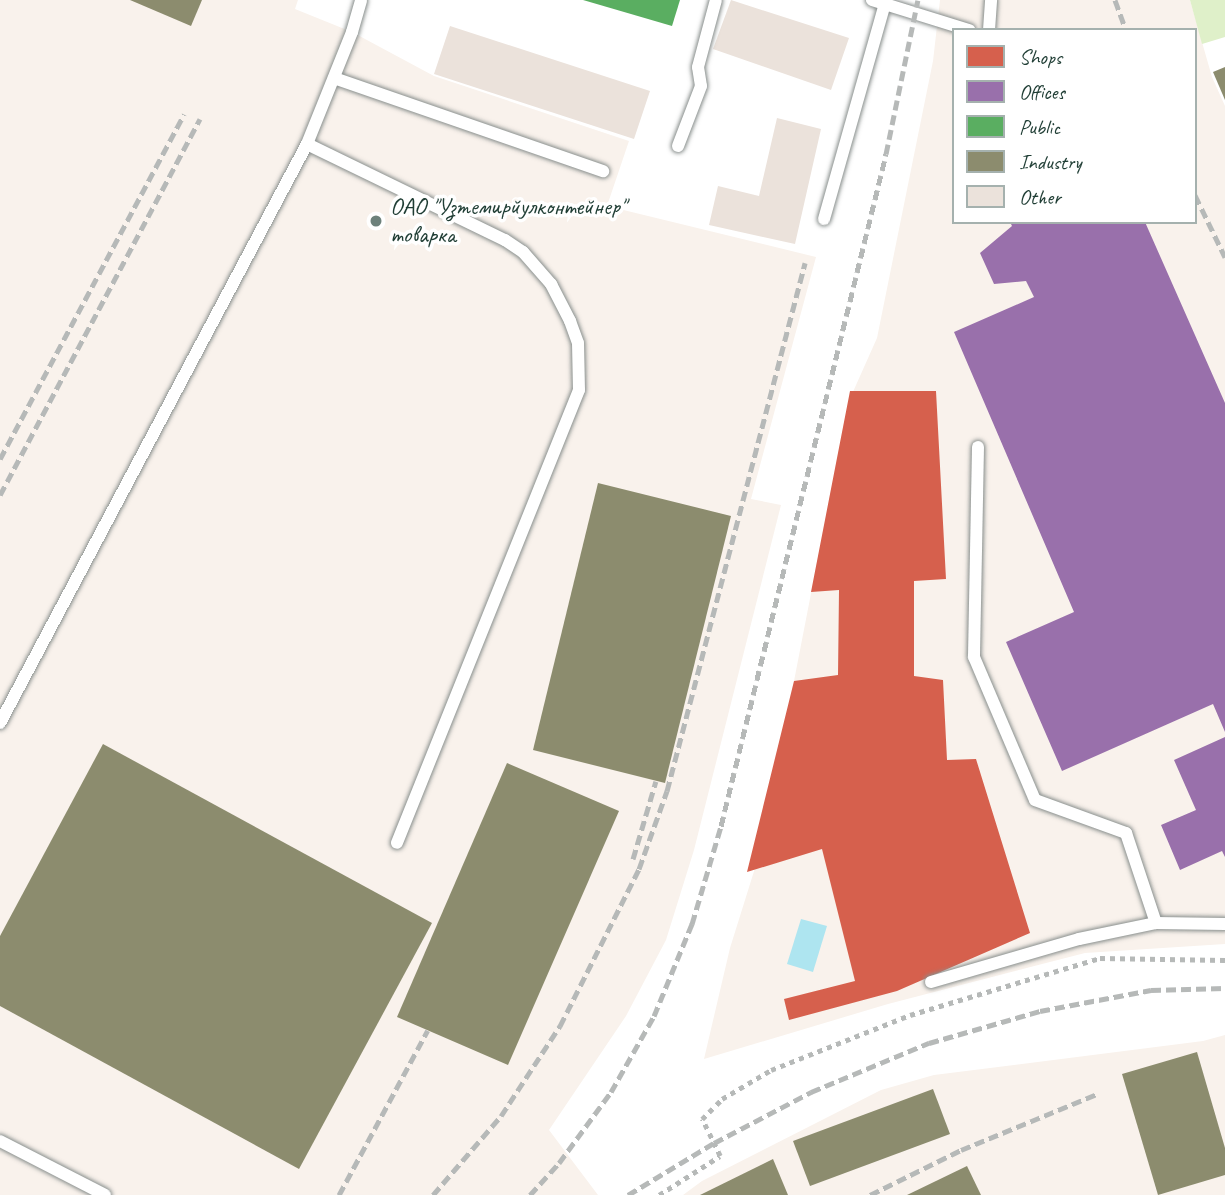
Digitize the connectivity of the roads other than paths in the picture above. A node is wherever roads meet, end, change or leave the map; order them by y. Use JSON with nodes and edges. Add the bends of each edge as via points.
{"nodes":[{"id":1,"x":360,"y":0,"type":"edge"},
{"id":2,"x":716,"y":0,"type":"edge"},
{"id":3,"x":991,"y":0,"type":"edge"},
{"id":4,"x":879,"y":2,"type":"edge"},
{"id":5,"x":963,"y":28,"type":"edge"},
{"id":6,"x":989,"y":28,"type":"edge"},
{"id":7,"x":334,"y":78,"type":"junction"},
{"id":8,"x":307,"y":144,"type":"junction"},
{"id":9,"x":678,"y":146,"type":"dead end"},
{"id":10,"x":603,"y":171,"type":"dead end"},
{"id":11,"x":824,"y":219,"type":"dead end"},
{"id":12,"x":978,"y":447,"type":"dead end"},
{"id":13,"x":0,"y":723,"type":"edge"},
{"id":14,"x":397,"y":843,"type":"dead end"},
{"id":15,"x":1156,"y":923,"type":"junction"},
{"id":16,"x":1225,"y":924,"type":"edge"},
{"id":17,"x":931,"y":982,"type":"dead end"},
{"id":18,"x":0,"y":1141,"type":"edge"},
{"id":19,"x":106,"y":1195,"type":"edge"}],
"edges":[{"from":1,"to":7,"type":"lane"},
{"from":2,"to":9,"type":"lane","via":[[698,67],[701,86]]},
{"from":3,"to":6,"type":"lane"},
{"from":4,"to":5,"type":"lane"},
{"from":4,"to":11,"type":"lane"},
{"from":7,"to":8,"type":"lane"},
{"from":7,"to":10,"type":"lane"},
{"from":8,"to":13,"type":"lane"},
{"from":8,"to":14,"type":"lane","via":[[523,252],[551,284],[578,343],[579,390]]},
{"from":12,"to":15,"type":"lane","via":[[975,657],[1035,800],[1126,833]]},
{"from":15,"to":16,"type":"lane"},
{"from":15,"to":17,"type":"lane","via":[[1079,939]]},
{"from":18,"to":19,"type":"lane"}]}
